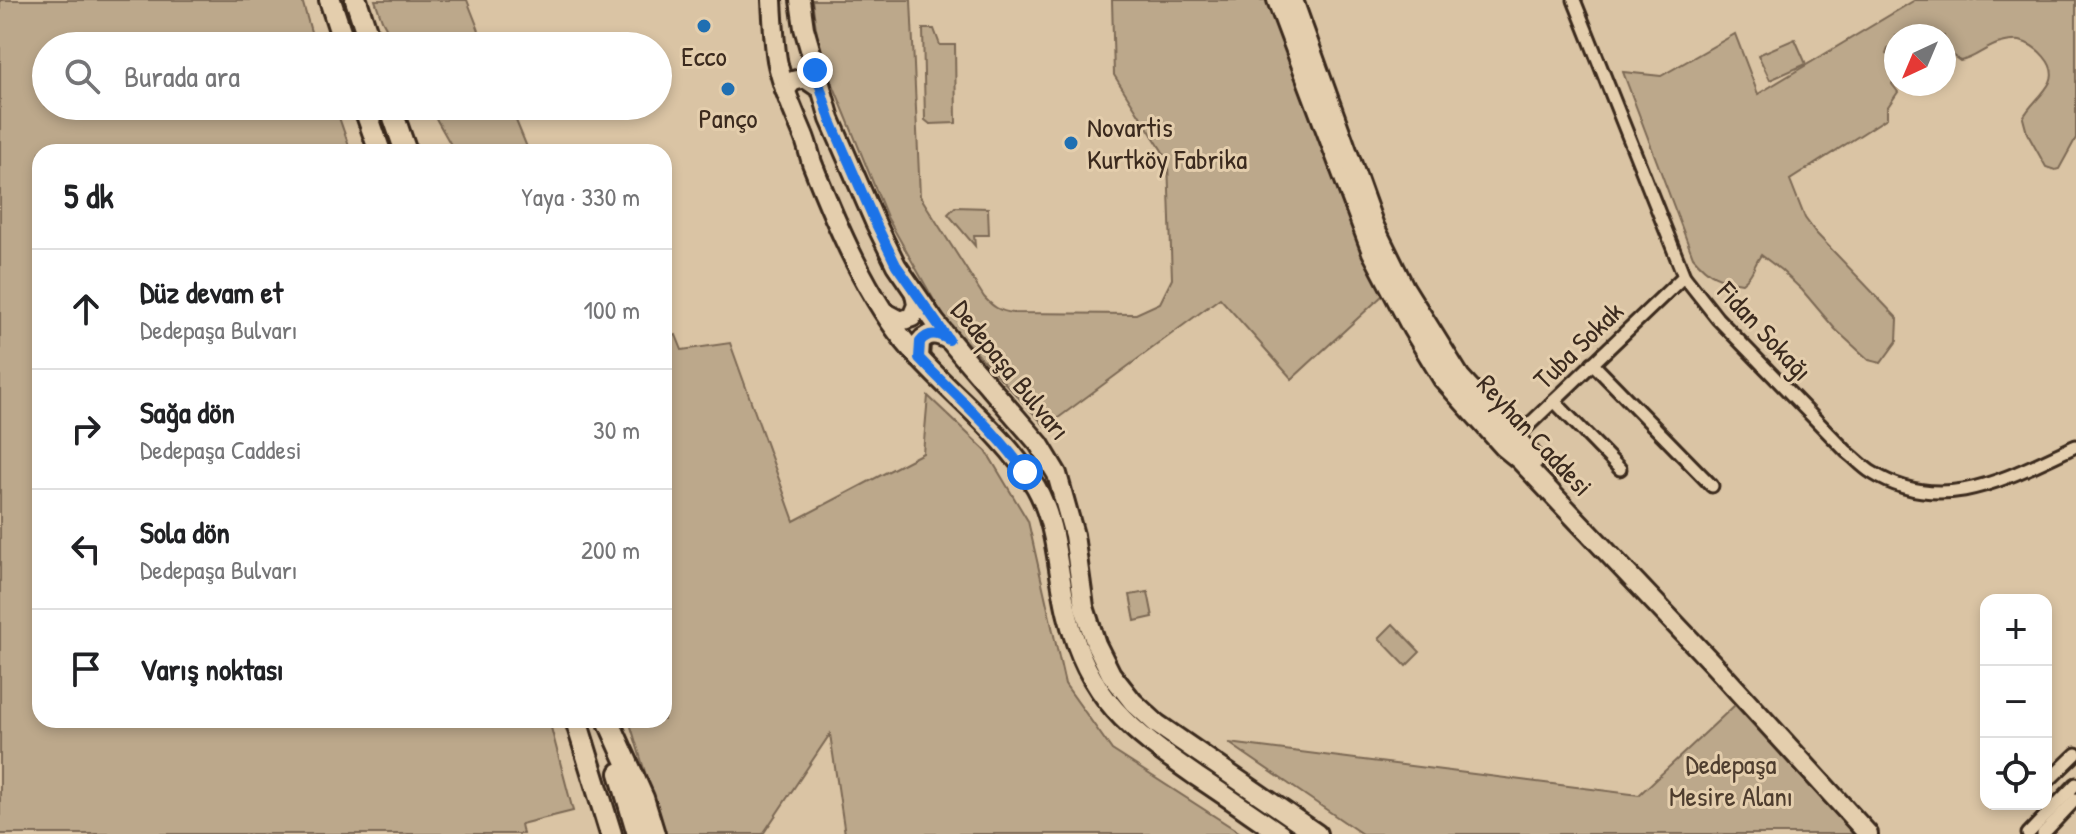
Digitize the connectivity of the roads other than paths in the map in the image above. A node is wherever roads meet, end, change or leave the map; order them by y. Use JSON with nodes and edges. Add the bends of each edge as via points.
{"nodes":[{"id":1,"x":330,"y":0,"type":"edge"},
{"id":2,"x":356,"y":0,"type":"edge"},
{"id":3,"x":772,"y":0,"type":"edge"},
{"id":4,"x":800,"y":0,"type":"edge"},
{"id":5,"x":1277,"y":0,"type":"edge"},
{"id":6,"x":1293,"y":0,"type":"edge"},
{"id":7,"x":1574,"y":0,"type":"edge"},
{"id":8,"x":340,"y":32,"type":"edge"},
{"id":9,"x":366,"y":32,"type":"edge"},
{"id":10,"x":808,"y":44,"type":"junction"},
{"id":11,"x":776,"y":46,"type":"junction"},
{"id":12,"x":821,"y":89,"type":"junction"},
{"id":13,"x":785,"y":90,"type":"junction"},
{"id":14,"x":369,"y":120,"type":"edge"},
{"id":15,"x":395,"y":120,"type":"edge"},
{"id":16,"x":377,"y":144,"type":"edge"},
{"id":17,"x":403,"y":144,"type":"edge"},
{"id":18,"x":1684,"y":276,"type":"junction"},
{"id":19,"x":915,"y":294,"type":"junction"},
{"id":20,"x":886,"y":313,"type":"junction"},
{"id":21,"x":949,"y":340,"type":"junction"},
{"id":22,"x":919,"y":358,"type":"junction"},
{"id":23,"x":1592,"y":363,"type":"junction"},
{"id":24,"x":1554,"y":401,"type":"junction"},
{"id":25,"x":1510,"y":443,"type":"junction"},
{"id":26,"x":2076,"y":446,"type":"edge"},
{"id":27,"x":1620,"y":469,"type":"dead end"},
{"id":28,"x":1712,"y":486,"type":"dead end"},
{"id":29,"x":578,"y":728,"type":"edge"},
{"id":30,"x":608,"y":728,"type":"edge"},
{"id":31,"x":610,"y":728,"type":"edge"},
{"id":32,"x":2076,"y":754,"type":"edge"},
{"id":33,"x":2052,"y":777,"type":"edge"},
{"id":34,"x":2076,"y":784,"type":"edge"},
{"id":35,"x":2076,"y":799,"type":"edge"},
{"id":36,"x":611,"y":834,"type":"edge"},
{"id":37,"x":638,"y":834,"type":"edge"},
{"id":38,"x":654,"y":834,"type":"edge"},
{"id":39,"x":1281,"y":834,"type":"edge"},
{"id":40,"x":1317,"y":834,"type":"edge"},
{"id":41,"x":1868,"y":834,"type":"edge"},
{"id":42,"x":1882,"y":834,"type":"edge"},
{"id":43,"x":2028,"y":834,"type":"edge"},
{"id":44,"x":2043,"y":834,"type":"edge"}],
"edges":[{"from":1,"to":8,"type":"highway"},
{"from":2,"to":9,"type":"highway"},
{"from":3,"to":11,"type":"main road","name":"Dedepaşa Bulvarı"},
{"from":4,"to":10,"type":"main road","name":"Dedepaşa Bulvarı"},
{"from":5,"to":25,"type":"main road","name":"Reyhan Caddesi","via":[[1372,252],[1443,379]]},
{"from":6,"to":25,"type":"main road","name":"Reyhan Caddesi","via":[[1374,226],[1404,287],[1460,377]]},
{"from":7,"to":18,"type":"street","name":"Fidan Sokağı"},
{"from":10,"to":11,"type":"main road","via":[[796,57],[784,55]]},
{"from":10,"to":12,"type":"main road","name":"Dedepaşa Bulvarı"},
{"from":11,"to":13,"type":"main road","name":"Dedepaşa Bulvarı"},
{"from":12,"to":13,"type":"main road","via":[[805,78]]},
{"from":12,"to":19,"type":"main road","name":"Dedepaşa Bulvarı","via":[[875,222]]},
{"from":13,"to":20,"type":"main road","name":"Dedepaşa Bulvarı","via":[[841,233]]},
{"from":14,"to":16,"type":"highway"},
{"from":15,"to":17,"type":"highway"},
{"from":18,"to":23,"type":"street","name":"Tuba Sokak"},
{"from":18,"to":26,"type":"street","name":"Fidan Sokağı","via":[[1717,318],[1847,452],[1889,481],[1926,492],[1958,492],[1999,481]]},
{"from":19,"to":20,"type":"main road","via":[[912,317],[901,321]]},
{"from":19,"to":21,"type":"main road","name":"Dedepaşa Bulvarı"},
{"from":20,"to":22,"type":"main road","name":"Dedepaşa Bulvarı"},
{"from":21,"to":22,"type":"main road","via":[[927,335],[920,342]]},
{"from":21,"to":40,"type":"main road","name":"Dedepaşa Bulvarı","via":[[1053,467],[1074,535],[1084,607],[1111,674],[1157,724]]},
{"from":22,"to":39,"type":"main road","name":"Dedepaşa Bulvarı","via":[[1008,448],[1037,488],[1053,534],[1068,618],[1102,694],[1148,743]]},
{"from":23,"to":24,"type":"street","name":"Tuba Sokak"},
{"from":23,"to":28,"type":"street"},
{"from":24,"to":25,"type":"street","name":"Tuba Sokak"},
{"from":24,"to":27,"type":"street"},
{"from":25,"to":41,"type":"main road","name":"Reyhan Caddesi","via":[[1520,460]]},
{"from":25,"to":42,"type":"main road","name":"Reyhan Caddesi"},
{"from":29,"to":36,"type":"highway"},
{"from":30,"to":37,"type":"highway"},
{"from":31,"to":38,"type":"highway"},
{"from":32,"to":33,"type":"street"},
{"from":34,"to":43,"type":"street"},
{"from":35,"to":44,"type":"street"}]}
